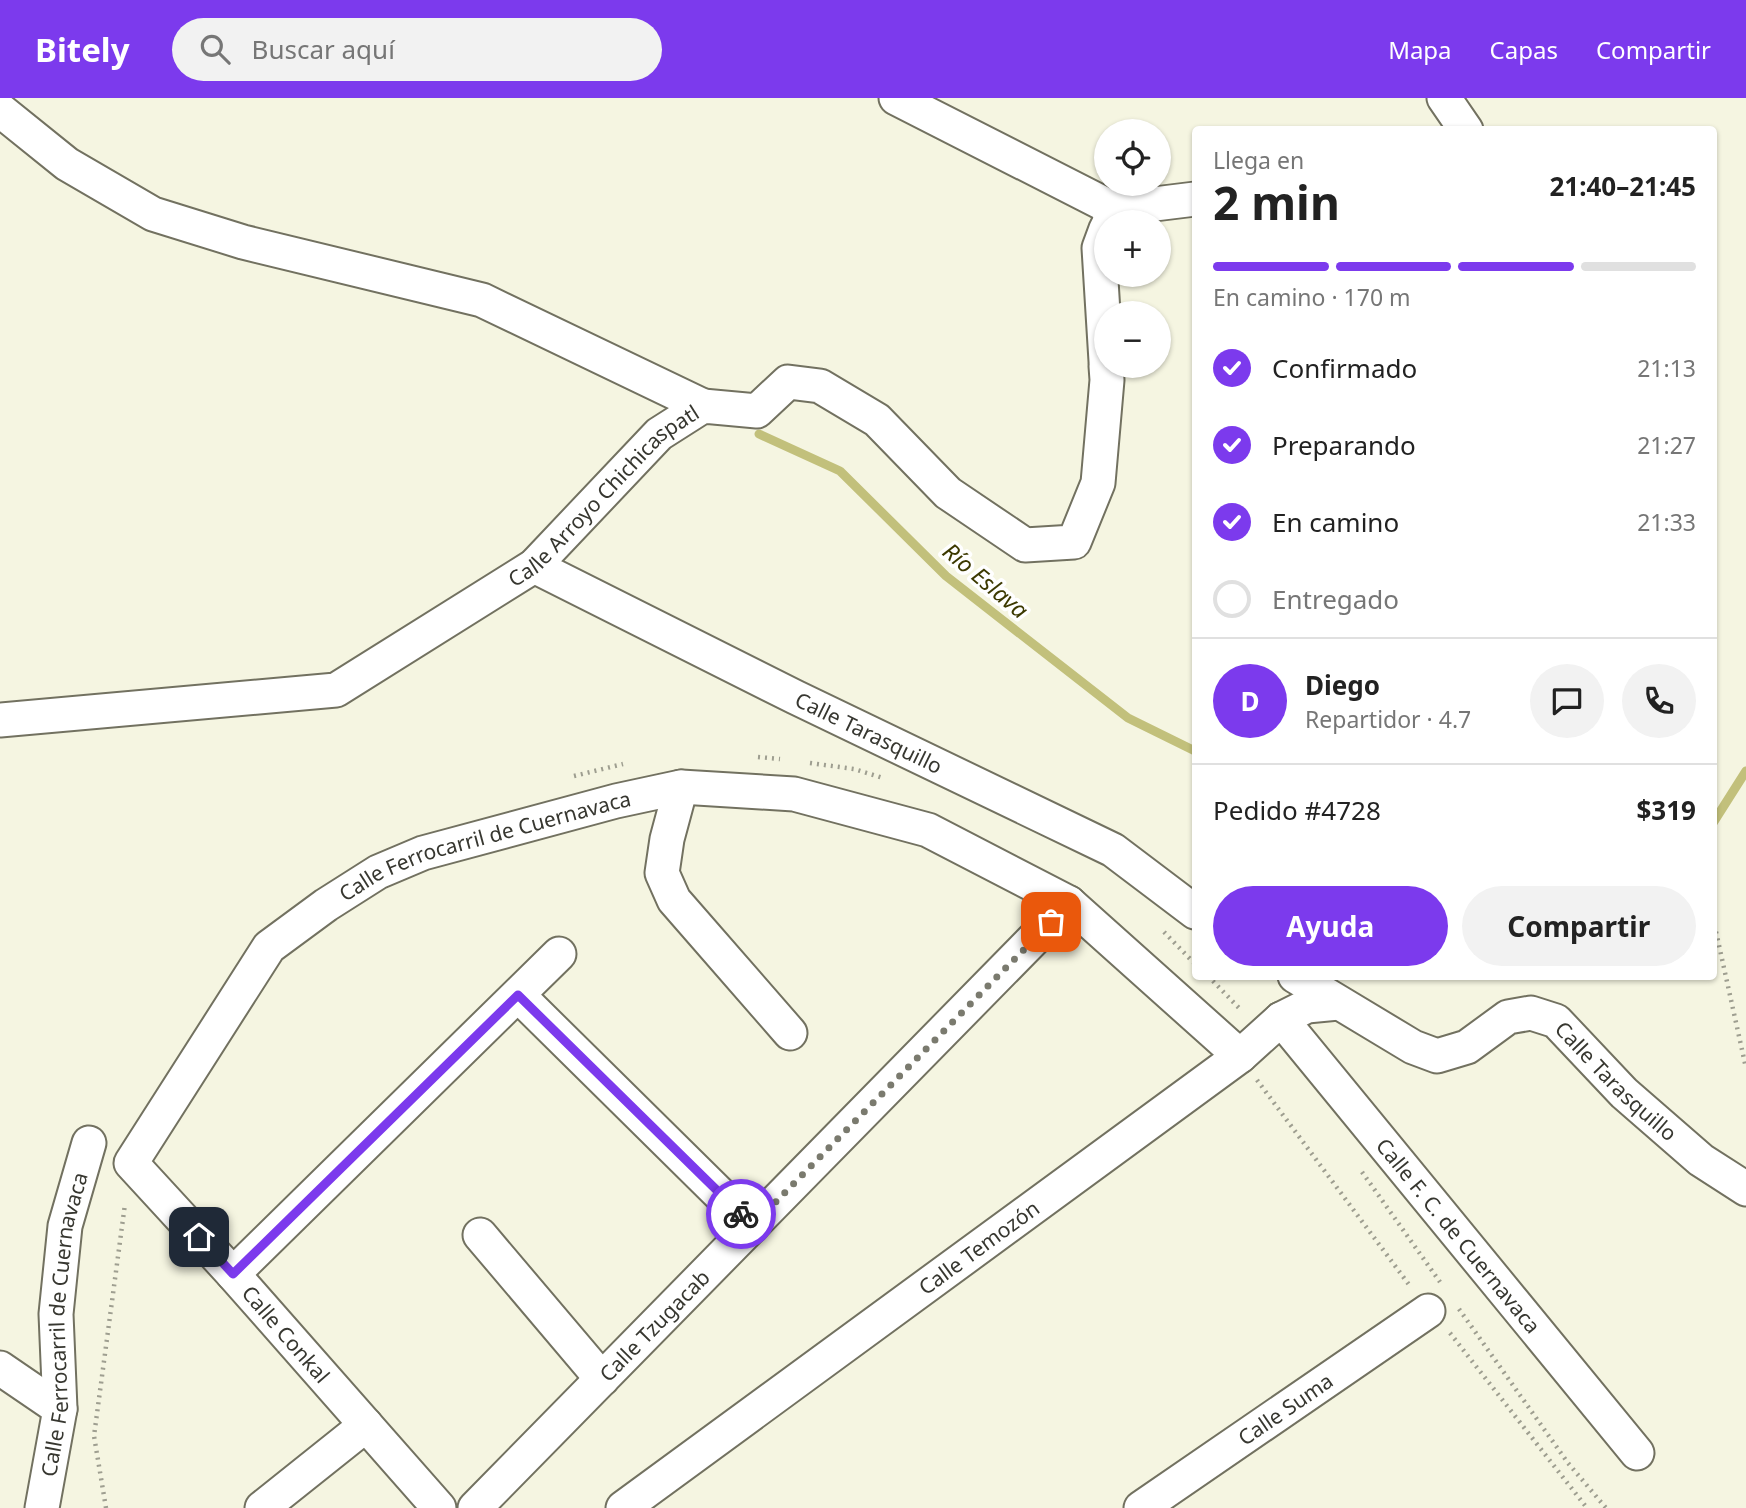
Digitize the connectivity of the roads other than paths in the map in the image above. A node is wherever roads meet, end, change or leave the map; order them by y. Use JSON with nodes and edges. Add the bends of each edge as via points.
{"nodes":[{"id":1,"x":896,"y":98,"type":"edge"},
{"id":2,"x":1444,"y":98,"type":"edge"},
{"id":3,"x":0,"y":110,"type":"edge"},
{"id":4,"x":1463,"y":126,"type":"edge"},
{"id":5,"x":1192,"y":200,"type":"edge"},
{"id":6,"x":1150,"y":210,"type":"edge"},
{"id":7,"x":1094,"y":211,"type":"edge"},
{"id":8,"x":1107,"y":378,"type":"edge"},
{"id":9,"x":703,"y":406,"type":"junction"},
{"id":10,"x":534,"y":566,"type":"junction"},
{"id":11,"x":0,"y":720,"type":"edge"},
{"id":12,"x":681,"y":787,"type":"junction"},
{"id":13,"x":1069,"y":903,"type":"junction"},
{"id":14,"x":1192,"y":910,"type":"edge"},
{"id":15,"x":559,"y":954,"type":"dead end"},
{"id":16,"x":1301,"y":980,"type":"edge"},
{"id":17,"x":518,"y":995,"type":"junction"},
{"id":18,"x":1338,"y":1003,"type":"junction"},
{"id":19,"x":1281,"y":1019,"type":"junction"},
{"id":20,"x":790,"y":1033,"type":"dead end"},
{"id":21,"x":1240,"y":1056,"type":"junction"},
{"id":22,"x":89,"y":1143,"type":"dead end"},
{"id":23,"x":131,"y":1163,"type":"joint"},
{"id":24,"x":1746,"y":1189,"type":"edge"},
{"id":25,"x":752,"y":1226,"type":"junction"},
{"id":26,"x":480,"y":1235,"type":"dead end"},
{"id":27,"x":233,"y":1274,"type":"junction"},
{"id":28,"x":1429,"y":1311,"type":"dead end"},
{"id":29,"x":0,"y":1368,"type":"edge"},
{"id":30,"x":602,"y":1379,"type":"junction"},
{"id":31,"x":60,"y":1409,"type":"junction"},
{"id":32,"x":366,"y":1425,"type":"junction"},
{"id":33,"x":1637,"y":1453,"type":"dead end"},
{"id":34,"x":41,"y":1508,"type":"edge"},
{"id":35,"x":262,"y":1508,"type":"edge"},
{"id":36,"x":439,"y":1508,"type":"edge"},
{"id":37,"x":475,"y":1508,"type":"edge"},
{"id":38,"x":623,"y":1508,"type":"edge"},
{"id":39,"x":1141,"y":1508,"type":"edge"}],
"edges":[{"from":1,"to":7,"type":"street"},
{"from":2,"to":4,"type":"street"},
{"from":3,"to":9,"type":"street","via":[[67,163],[153,214],[243,242],[482,300]]},
{"from":5,"to":6,"type":"street"},
{"from":8,"to":9,"type":"street","name":"Calle Arroyo Chichicaspatl","via":[[1098,483],[1074,542],[1025,545],[948,493],[877,420],[820,386],[788,382],[757,411]]},
{"from":9,"to":10,"type":"street","name":"Calle Arroyo Chichicaspatl","via":[[659,434]]},
{"from":10,"to":11,"type":"street","name":"Calle Arroyo Chichicaspatl","via":[[336,690]]},
{"from":10,"to":14,"type":"street","name":"Calle Tarasquillo","via":[[1113,850]]},
{"from":12,"to":13,"type":"street","name":"Calle Ferrocarril de Cuernavaca","via":[[794,794],[928,830]]},
{"from":12,"to":20,"type":"street","via":[[662,873],[674,900]]},
{"from":12,"to":23,"type":"street","name":"Calle Ferrocarril de Cuernavaca","via":[[424,853],[378,872],[326,905],[269,947]]},
{"from":13,"to":21,"type":"street","name":"Calle Ferrocarril de Cuernavaca"},
{"from":13,"to":25,"type":"street","name":"Calle Tzugacab"},
{"from":15,"to":17,"type":"street"},
{"from":16,"to":18,"type":"street","name":"Calle Tarasquillo"},
{"from":17,"to":25,"type":"street"},
{"from":17,"to":27,"type":"street"},
{"from":18,"to":19,"type":"street","name":"Calle Temozón","via":[[1307,1006]]},
{"from":18,"to":24,"type":"street","name":"Calle Tarasquillo","via":[[1437,1056],[1467,1047],[1508,1017],[1531,1013],[1556,1021],[1624,1093],[1701,1160]]},
{"from":19,"to":21,"type":"street","name":"Calle Temozón"},
{"from":19,"to":33,"type":"street","name":"Calle F. C. de Cuernavaca"},
{"from":21,"to":38,"type":"street","name":"Calle Temozón"},
{"from":22,"to":31,"type":"street","name":"Calle Ferrocarril de Cuernavaca","via":[[65,1226],[56,1314]]},
{"from":23,"to":27,"type":"street","name":"Calle Conkal"},
{"from":25,"to":30,"type":"street","name":"Calle Tzugacab"},
{"from":26,"to":30,"type":"street"},
{"from":27,"to":32,"type":"street","name":"Calle Conkal"},
{"from":28,"to":39,"type":"street","name":"Calle Suma"},
{"from":29,"to":31,"type":"street"},
{"from":30,"to":37,"type":"street","name":"Calle Tzugacab"},
{"from":31,"to":34,"type":"street","name":"Calle Ferrocarril de Cuernavaca"},
{"from":32,"to":35,"type":"street"},
{"from":32,"to":36,"type":"street","name":"Calle Conkal"}]}
